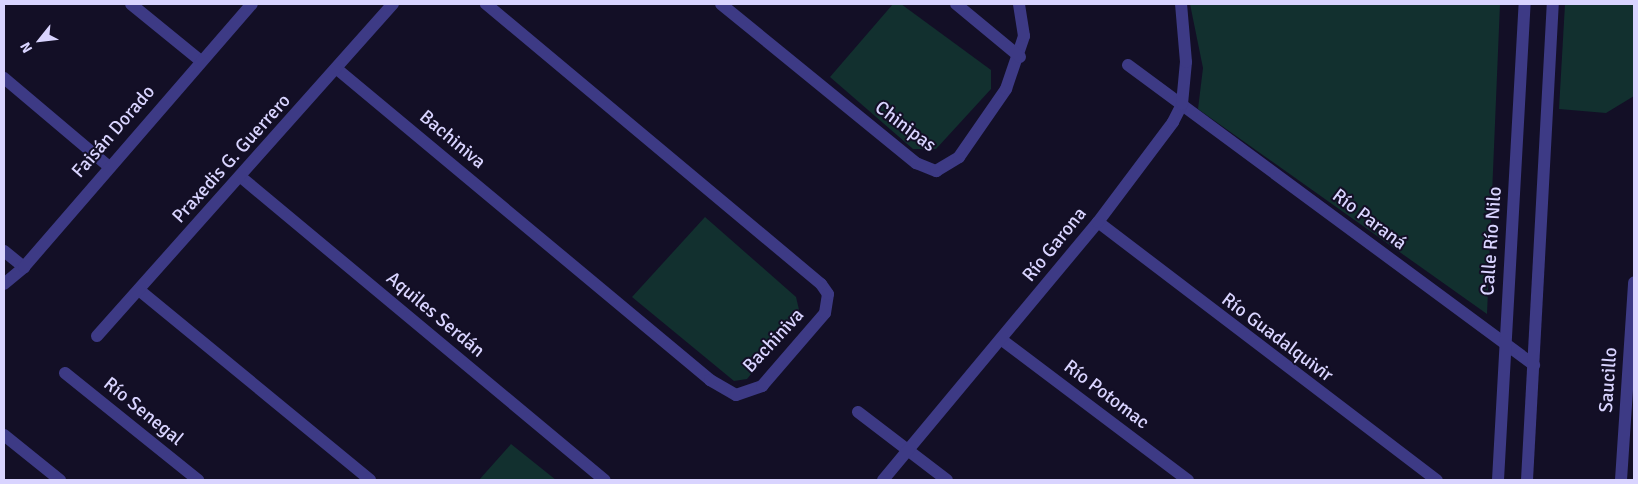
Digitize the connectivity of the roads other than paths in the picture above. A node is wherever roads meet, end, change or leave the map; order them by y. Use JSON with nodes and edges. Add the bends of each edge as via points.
{"nodes":[{"id":1,"x":131,"y":4,"type":"edge"},
{"id":2,"x":252,"y":4,"type":"edge"},
{"id":3,"x":393,"y":4,"type":"edge"},
{"id":4,"x":486,"y":4,"type":"edge"},
{"id":5,"x":721,"y":4,"type":"edge"},
{"id":6,"x":956,"y":4,"type":"edge"},
{"id":7,"x":1019,"y":4,"type":"edge"},
{"id":8,"x":1181,"y":4,"type":"edge"},
{"id":9,"x":1524,"y":4,"type":"edge"},
{"id":10,"x":1554,"y":4,"type":"edge"},
{"id":11,"x":1020,"y":57,"type":"junction"},
{"id":12,"x":200,"y":61,"type":"junction"},
{"id":13,"x":1128,"y":65,"type":"dead end"},
{"id":14,"x":337,"y":69,"type":"junction"},
{"id":15,"x":4,"y":78,"type":"edge"},
{"id":16,"x":1182,"y":104,"type":"junction"},
{"id":17,"x":108,"y":166,"type":"junction"},
{"id":18,"x":242,"y":178,"type":"junction"},
{"id":19,"x":1098,"y":222,"type":"junction"},
{"id":20,"x":4,"y":251,"type":"edge"},
{"id":21,"x":24,"y":267,"type":"junction"},
{"id":22,"x":1634,"y":282,"type":"edge"},
{"id":23,"x":4,"y":284,"type":"edge"},
{"id":24,"x":139,"y":290,"type":"junction"},
{"id":25,"x":97,"y":336,"type":"dead end"},
{"id":26,"x":1002,"y":340,"type":"junction"},
{"id":27,"x":1504,"y":344,"type":"junction"},
{"id":28,"x":1534,"y":365,"type":"junction"},
{"id":29,"x":65,"y":373,"type":"dead end"},
{"id":30,"x":858,"y":412,"type":"dead end"},
{"id":31,"x":4,"y":435,"type":"edge"},
{"id":32,"x":908,"y":451,"type":"junction"},
{"id":33,"x":60,"y":480,"type":"edge"},
{"id":34,"x":198,"y":480,"type":"edge"},
{"id":35,"x":370,"y":480,"type":"edge"},
{"id":36,"x":605,"y":480,"type":"edge"},
{"id":37,"x":883,"y":480,"type":"edge"},
{"id":38,"x":947,"y":480,"type":"edge"},
{"id":39,"x":1188,"y":480,"type":"edge"},
{"id":40,"x":1437,"y":480,"type":"edge"},
{"id":41,"x":1498,"y":480,"type":"edge"},
{"id":42,"x":1527,"y":480,"type":"edge"},
{"id":43,"x":1621,"y":480,"type":"edge"}],
"edges":[{"from":1,"to":12,"type":"street"},
{"from":2,"to":12,"type":"street","name":"Faisán Dorado"},
{"from":3,"to":14,"type":"street","name":"Praxedis G. Guerrero"},
{"from":4,"to":14,"type":"street","name":"Bachiniva","via":[[821,284],[828,294],[825,313],[762,386],[736,394],[710,380]]},
{"from":5,"to":11,"type":"street","name":"Chinipas","via":[[916,163],[936,171],[959,157],[1006,89]]},
{"from":6,"to":11,"type":"street"},
{"from":7,"to":11,"type":"street","name":"Chinipas","via":[[1024,36]]},
{"from":8,"to":16,"type":"street","via":[[1186,62]]},
{"from":9,"to":27,"type":"street","name":"Calle Río Nilo"},
{"from":10,"to":28,"type":"street"},
{"from":12,"to":17,"type":"street","name":"Faisán Dorado"},
{"from":13,"to":16,"type":"street","name":"Río Paraná"},
{"from":14,"to":18,"type":"street","name":"Praxedis G. Guerrero"},
{"from":15,"to":17,"type":"street"},
{"from":16,"to":19,"type":"street","name":"Río Garona"},
{"from":16,"to":27,"type":"street","name":"Río Paraná"},
{"from":17,"to":21,"type":"street","name":"Faisán Dorado"},
{"from":18,"to":24,"type":"street","name":"Praxedis G. Guerrero"},
{"from":18,"to":36,"type":"street","name":"Aquiles Serdán"},
{"from":19,"to":26,"type":"street","name":"Río Garona"},
{"from":19,"to":40,"type":"street","name":"Río Guadalquivir"},
{"from":20,"to":21,"type":"street"},
{"from":21,"to":23,"type":"street","name":"Faisán Dorado"},
{"from":22,"to":43,"type":"street","name":"Saucillo"},
{"from":24,"to":25,"type":"street","name":"Praxedis G. Guerrero"},
{"from":24,"to":35,"type":"street"},
{"from":26,"to":32,"type":"street","name":"Río Garona"},
{"from":26,"to":39,"type":"street","name":"Río Potomac"},
{"from":27,"to":28,"type":"street","name":"Río Paraná"},
{"from":27,"to":41,"type":"street","name":"Calle Río Nilo"},
{"from":28,"to":42,"type":"street"},
{"from":29,"to":34,"type":"street","name":"Río Senegal"},
{"from":30,"to":32,"type":"street"},
{"from":31,"to":33,"type":"street"},
{"from":32,"to":37,"type":"street","name":"Río Garona"},
{"from":32,"to":38,"type":"street"}]}
